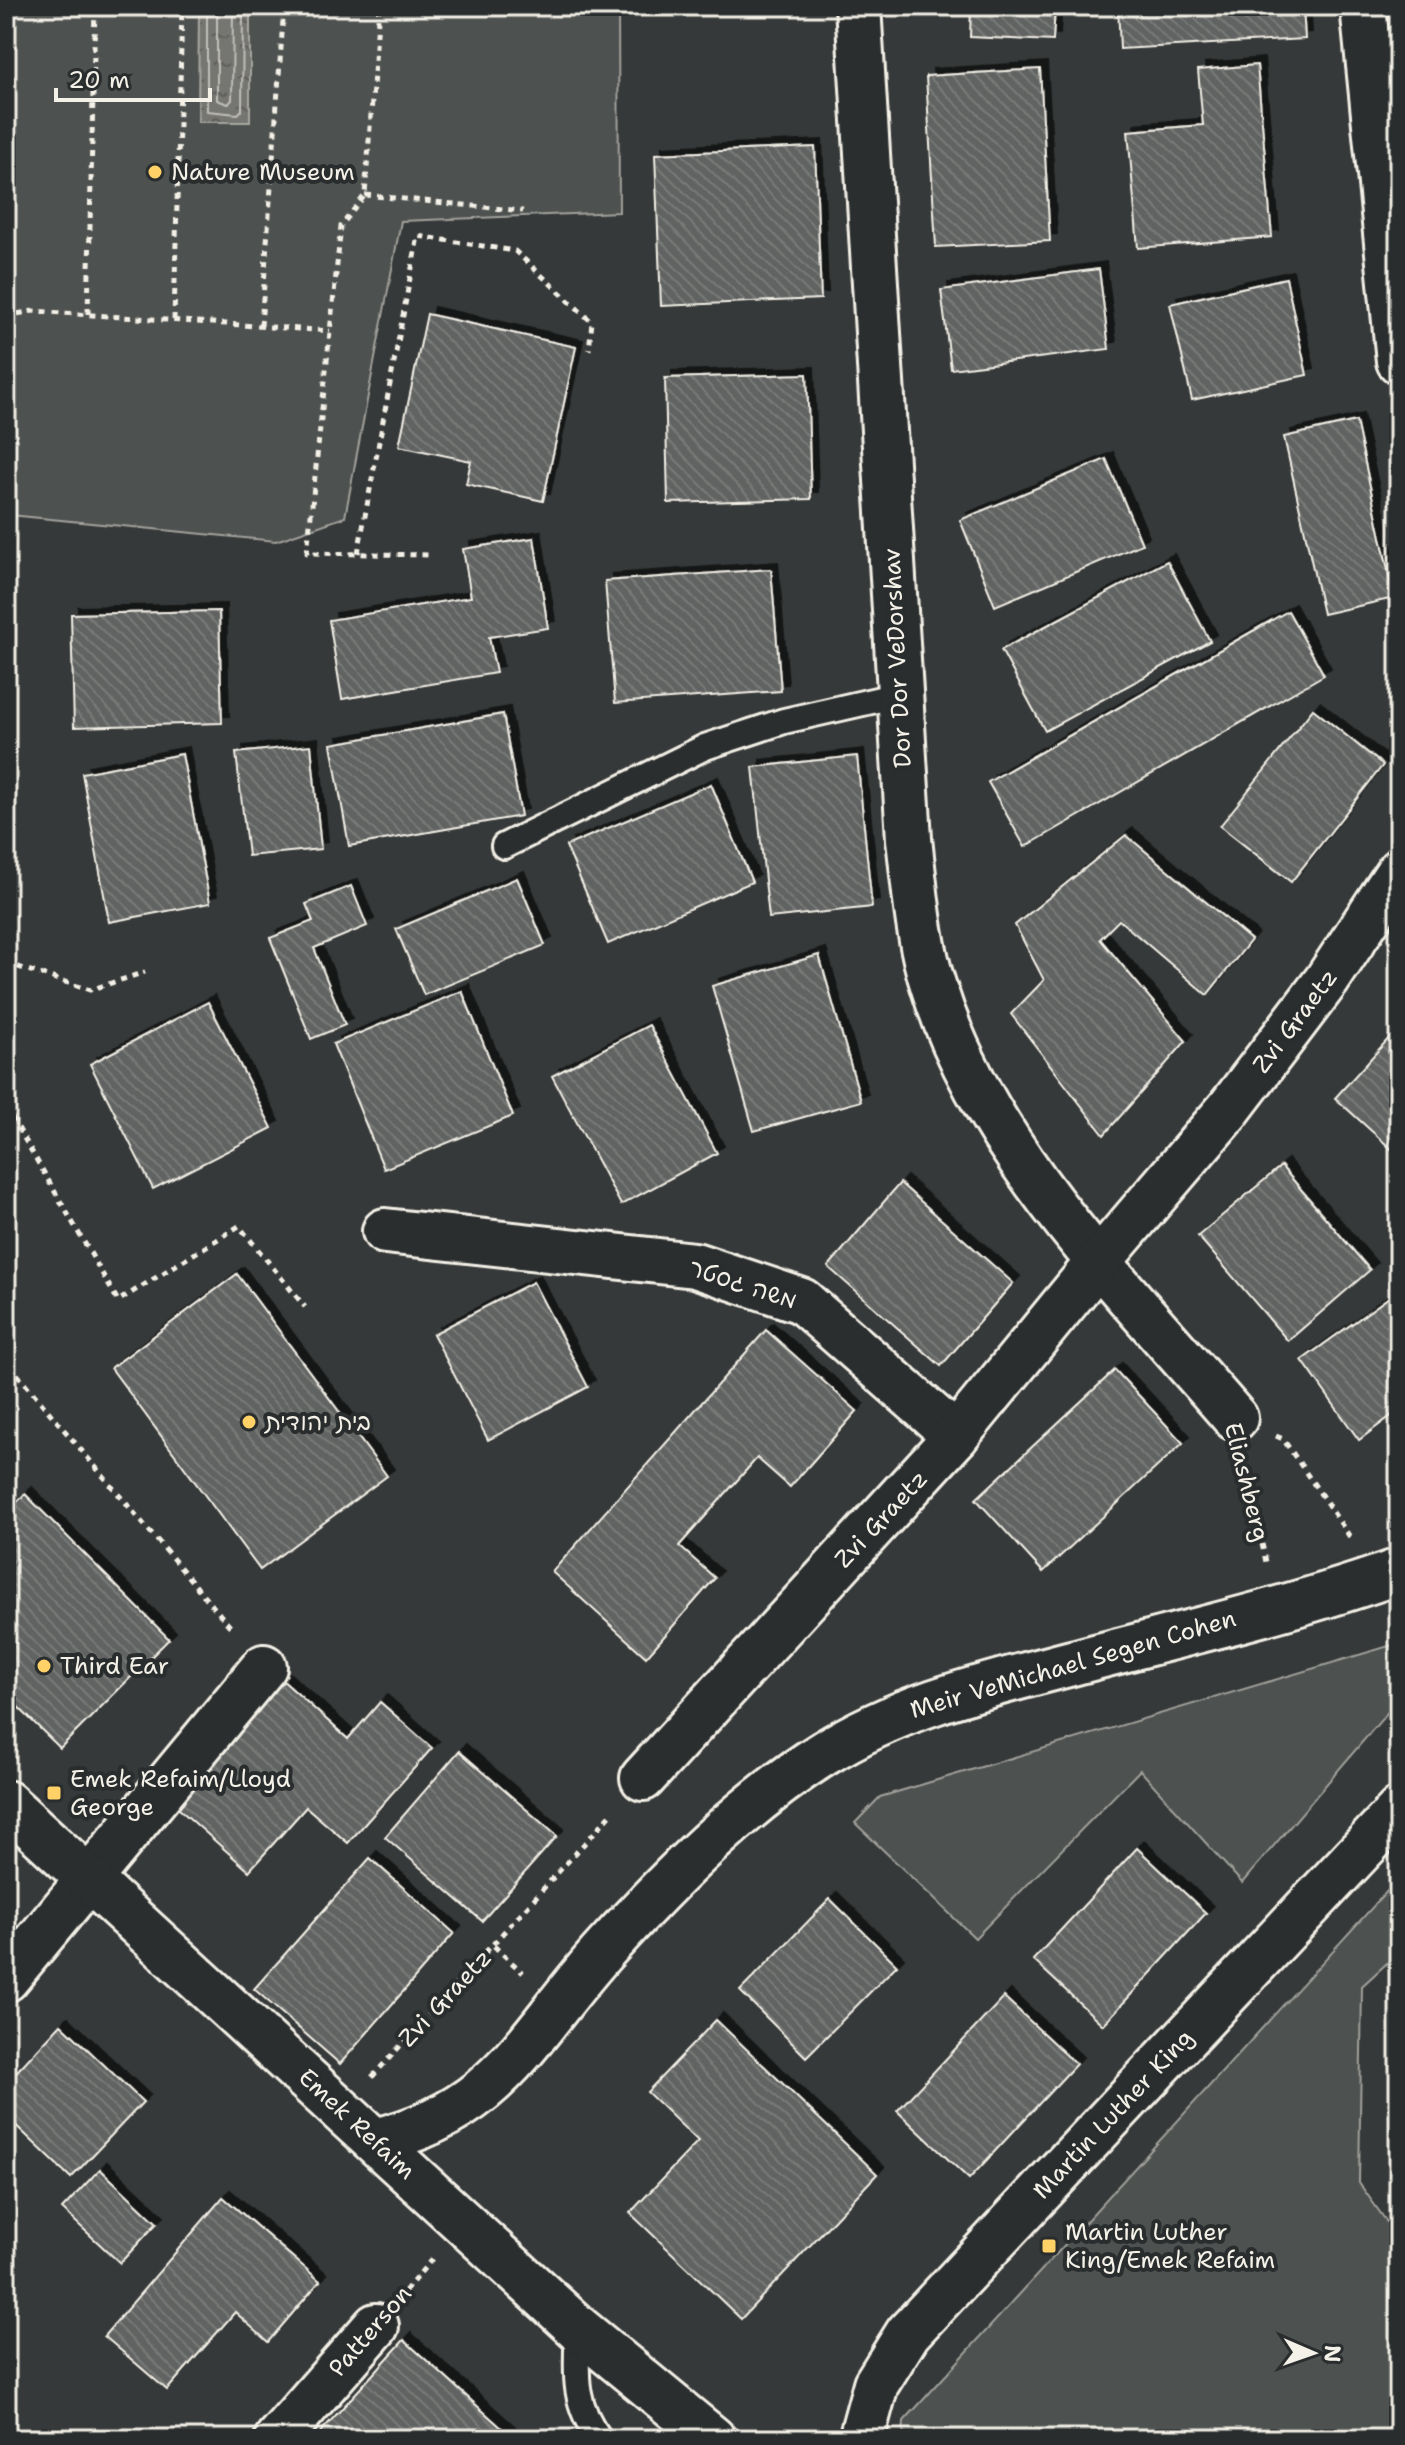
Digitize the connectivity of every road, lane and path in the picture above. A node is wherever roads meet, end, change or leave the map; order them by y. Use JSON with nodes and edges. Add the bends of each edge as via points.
{"nodes":[{"id":1,"x":95,"y":6,"type":"edge"},
{"id":2,"x":182,"y":6,"type":"edge"},
{"id":3,"x":284,"y":6,"type":"edge"},
{"id":4,"x":371,"y":6,"type":"edge"},
{"id":5,"x":379,"y":6,"type":"edge"},
{"id":6,"x":858,"y":6,"type":"edge"},
{"id":7,"x":1363,"y":6,"type":"edge"},
{"id":8,"x":365,"y":195,"type":"junction"},
{"id":9,"x":523,"y":211,"type":"dead end"},
{"id":10,"x":88,"y":314,"type":"junction"},
{"id":11,"x":6,"y":316,"type":"edge"},
{"id":12,"x":174,"y":320,"type":"junction"},
{"id":13,"x":261,"y":326,"type":"junction"},
{"id":14,"x":330,"y":331,"type":"junction"},
{"id":15,"x":589,"y":350,"type":"dead end"},
{"id":16,"x":1399,"y":361,"type":"edge"},
{"id":17,"x":358,"y":553,"type":"junction"},
{"id":18,"x":432,"y":555,"type":"dead end"},
{"id":19,"x":898,"y":695,"type":"junction"},
{"id":20,"x":504,"y":846,"type":"dead end"},
{"id":21,"x":1399,"y":871,"type":"edge"},
{"id":22,"x":6,"y":963,"type":"edge"},
{"id":23,"x":145,"y":972,"type":"dead end"},
{"id":24,"x":6,"y":1107,"type":"edge"},
{"id":25,"x":385,"y":1231,"type":"dead end"},
{"id":26,"x":1100,"y":1260,"type":"junction"},
{"id":27,"x":305,"y":1307,"type":"dead end"},
{"id":28,"x":6,"y":1353,"type":"edge"},
{"id":29,"x":17,"y":1374,"type":"junction"},
{"id":30,"x":6,"y":1386,"type":"edge"},
{"id":31,"x":1235,"y":1418,"type":"joint"},
{"id":32,"x":956,"y":1436,"type":"junction"},
{"id":33,"x":1312,"y":1482,"type":"dead end"},
{"id":34,"x":1339,"y":1520,"type":"dead end"},
{"id":35,"x":1399,"y":1571,"type":"edge"},
{"id":36,"x":1276,"y":1606,"type":"junction"},
{"id":37,"x":264,"y":1667,"type":"joint"},
{"id":38,"x":643,"y":1778,"type":"joint"},
{"id":39,"x":6,"y":1803,"type":"edge"},
{"id":40,"x":1399,"y":1810,"type":"edge"},
{"id":41,"x":92,"y":1878,"type":"junction"},
{"id":42,"x":6,"y":1979,"type":"edge"},
{"id":43,"x":396,"y":2135,"type":"junction"},
{"id":44,"x":463,"y":2223,"type":"junction"},
{"id":45,"x":376,"y":2326,"type":"joint"},
{"id":46,"x":578,"y":2328,"type":"junction"},
{"id":47,"x":277,"y":2439,"type":"edge"},
{"id":48,"x":600,"y":2439,"type":"edge"},
{"id":49,"x":713,"y":2439,"type":"edge"},
{"id":50,"x":861,"y":2439,"type":"edge"}],
"edges":[{"from":1,"to":10,"type":"path"},
{"from":2,"to":12,"type":"path"},
{"from":3,"to":13,"type":"path"},
{"from":4,"to":5,"type":"path"},
{"from":5,"to":8,"type":"path"},
{"from":6,"to":19,"type":"street","name":"Dor Dor VeDorshav"},
{"from":7,"to":16,"type":"street"},
{"from":8,"to":9,"type":"path"},
{"from":8,"to":14,"type":"path","via":[[341,226]]},
{"from":10,"to":11,"type":"path","via":[[33,311]]},
{"from":10,"to":12,"type":"path"},
{"from":12,"to":13,"type":"path"},
{"from":13,"to":14,"type":"path"},
{"from":14,"to":17,"type":"path","via":[[307,553]]},
{"from":15,"to":17,"type":"path","via":[[592,322],[515,251],[418,236]]},
{"from":17,"to":18,"type":"path"},
{"from":19,"to":20,"type":"lane","via":[[784,721],[705,747]]},
{"from":19,"to":26,"type":"street","name":"Dor Dor VeDorshav","via":[[921,937],[942,1012],[982,1098],[1021,1161]]},
{"from":21,"to":26,"type":"street","name":"Zvi Graetz","via":[[1327,980],[1229,1109]]},
{"from":22,"to":23,"type":"path","via":[[90,990]]},
{"from":24,"to":27,"type":"path","via":[[118,1301],[239,1226]]},
{"from":25,"to":32,"type":"street","name":"משה גסטר","via":[[695,1265],[802,1301]]},
{"from":26,"to":31,"type":"street","name":"Eliashberg"},
{"from":26,"to":32,"type":"street","name":"Zvi Graetz"},
{"from":28,"to":29,"type":"path"},
{"from":29,"to":30,"type":"path"},
{"from":29,"to":37,"type":"path"},
{"from":31,"to":36,"type":"path","name":"Eliashberg"},
{"from":32,"to":38,"type":"street","name":"Zvi Graetz"},
{"from":33,"to":34,"type":"path"},
{"from":35,"to":36,"type":"street","name":"Meir VeMichael Segen Cohen"},
{"from":36,"to":43,"type":"street","name":"Meir VeMichael Segen Cohen","via":[[912,1707],[822,1755],[710,1845],[617,1938],[497,2080],[448,2117]]},
{"from":37,"to":41,"type":"street"},
{"from":38,"to":43,"type":"path","name":"Zvi Graetz","via":[[367,2082]]},
{"from":39,"to":41,"type":"street","name":"Emek Refaim"},
{"from":40,"to":50,"type":"street","name":"Martin Luther King","via":[[908,2333],[876,2384]]},
{"from":41,"to":42,"type":"street"},
{"from":41,"to":43,"type":"street","name":"Emek Refaim"},
{"from":43,"to":44,"type":"street","name":"Emek Refaim"},
{"from":44,"to":45,"type":"path","name":"Patterson"},
{"from":44,"to":46,"type":"street","name":"Emek Refaim"},
{"from":45,"to":47,"type":"street","name":"Patterson"},
{"from":46,"to":48,"type":"lane","via":[[582,2412]]},
{"from":46,"to":49,"type":"street","name":"Emek Refaim"}]}
